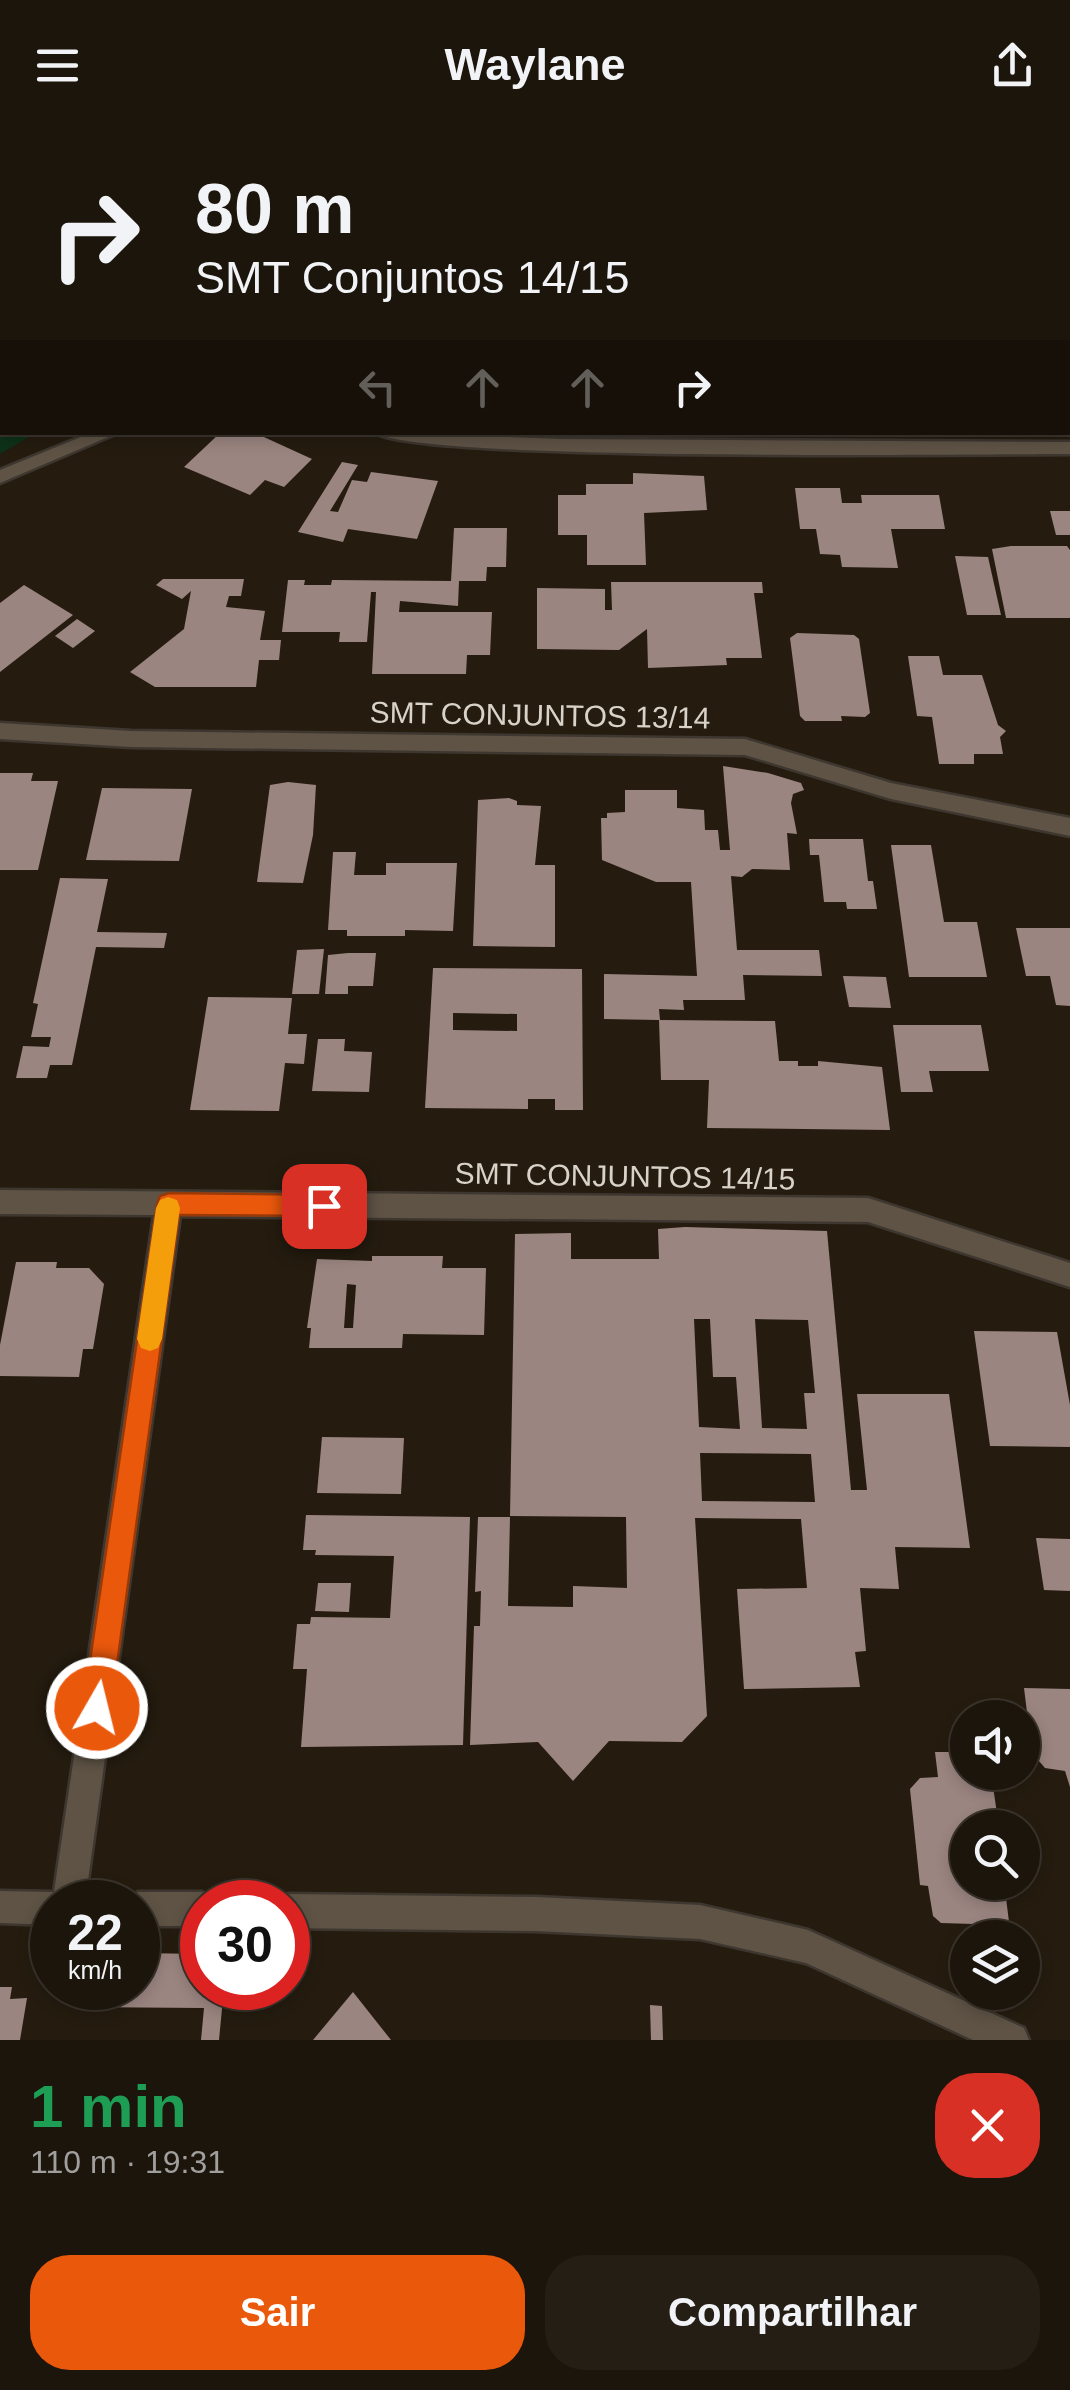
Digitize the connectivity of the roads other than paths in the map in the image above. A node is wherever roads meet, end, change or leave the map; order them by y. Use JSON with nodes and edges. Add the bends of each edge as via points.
{"nodes":[{"id":1,"x":104,"y":435,"type":"edge"},
{"id":2,"x":400,"y":435,"type":"edge"},
{"id":3,"x":1070,"y":448,"type":"edge"},
{"id":4,"x":0,"y":477,"type":"edge"},
{"id":5,"x":0,"y":731,"type":"edge"},
{"id":6,"x":1070,"y":828,"type":"edge"},
{"id":7,"x":0,"y":1202,"type":"edge"},
{"id":8,"x":169,"y":1204,"type":"junction"},
{"id":9,"x":1070,"y":1275,"type":"edge"},
{"id":10,"x":72,"y":1880,"type":"edge"},
{"id":11,"x":0,"y":1907,"type":"edge"},
{"id":12,"x":30,"y":1908,"type":"edge"},
{"id":13,"x":310,"y":1910,"type":"edge"},
{"id":14,"x":1012,"y":2040,"type":"edge"}],
"edges":[{"from":1,"to":4,"type":"street"},
{"from":2,"to":3,"type":"street","via":[[562,445]]},
{"from":5,"to":6,"type":"street","name":"SMT CONJUNTOS 13/14","via":[[131,739],[745,747],[891,791]]},
{"from":7,"to":8,"type":"street","name":"SMT CONJUNTOS 14/15"},
{"from":8,"to":9,"type":"street","name":"SMT CONJUNTOS 14/15","via":[[868,1210]]},
{"from":8,"to":10,"type":"street"},
{"from":11,"to":12,"type":"street"},
{"from":13,"to":14,"type":"street","via":[[700,1922],[808,1947]]}]}
